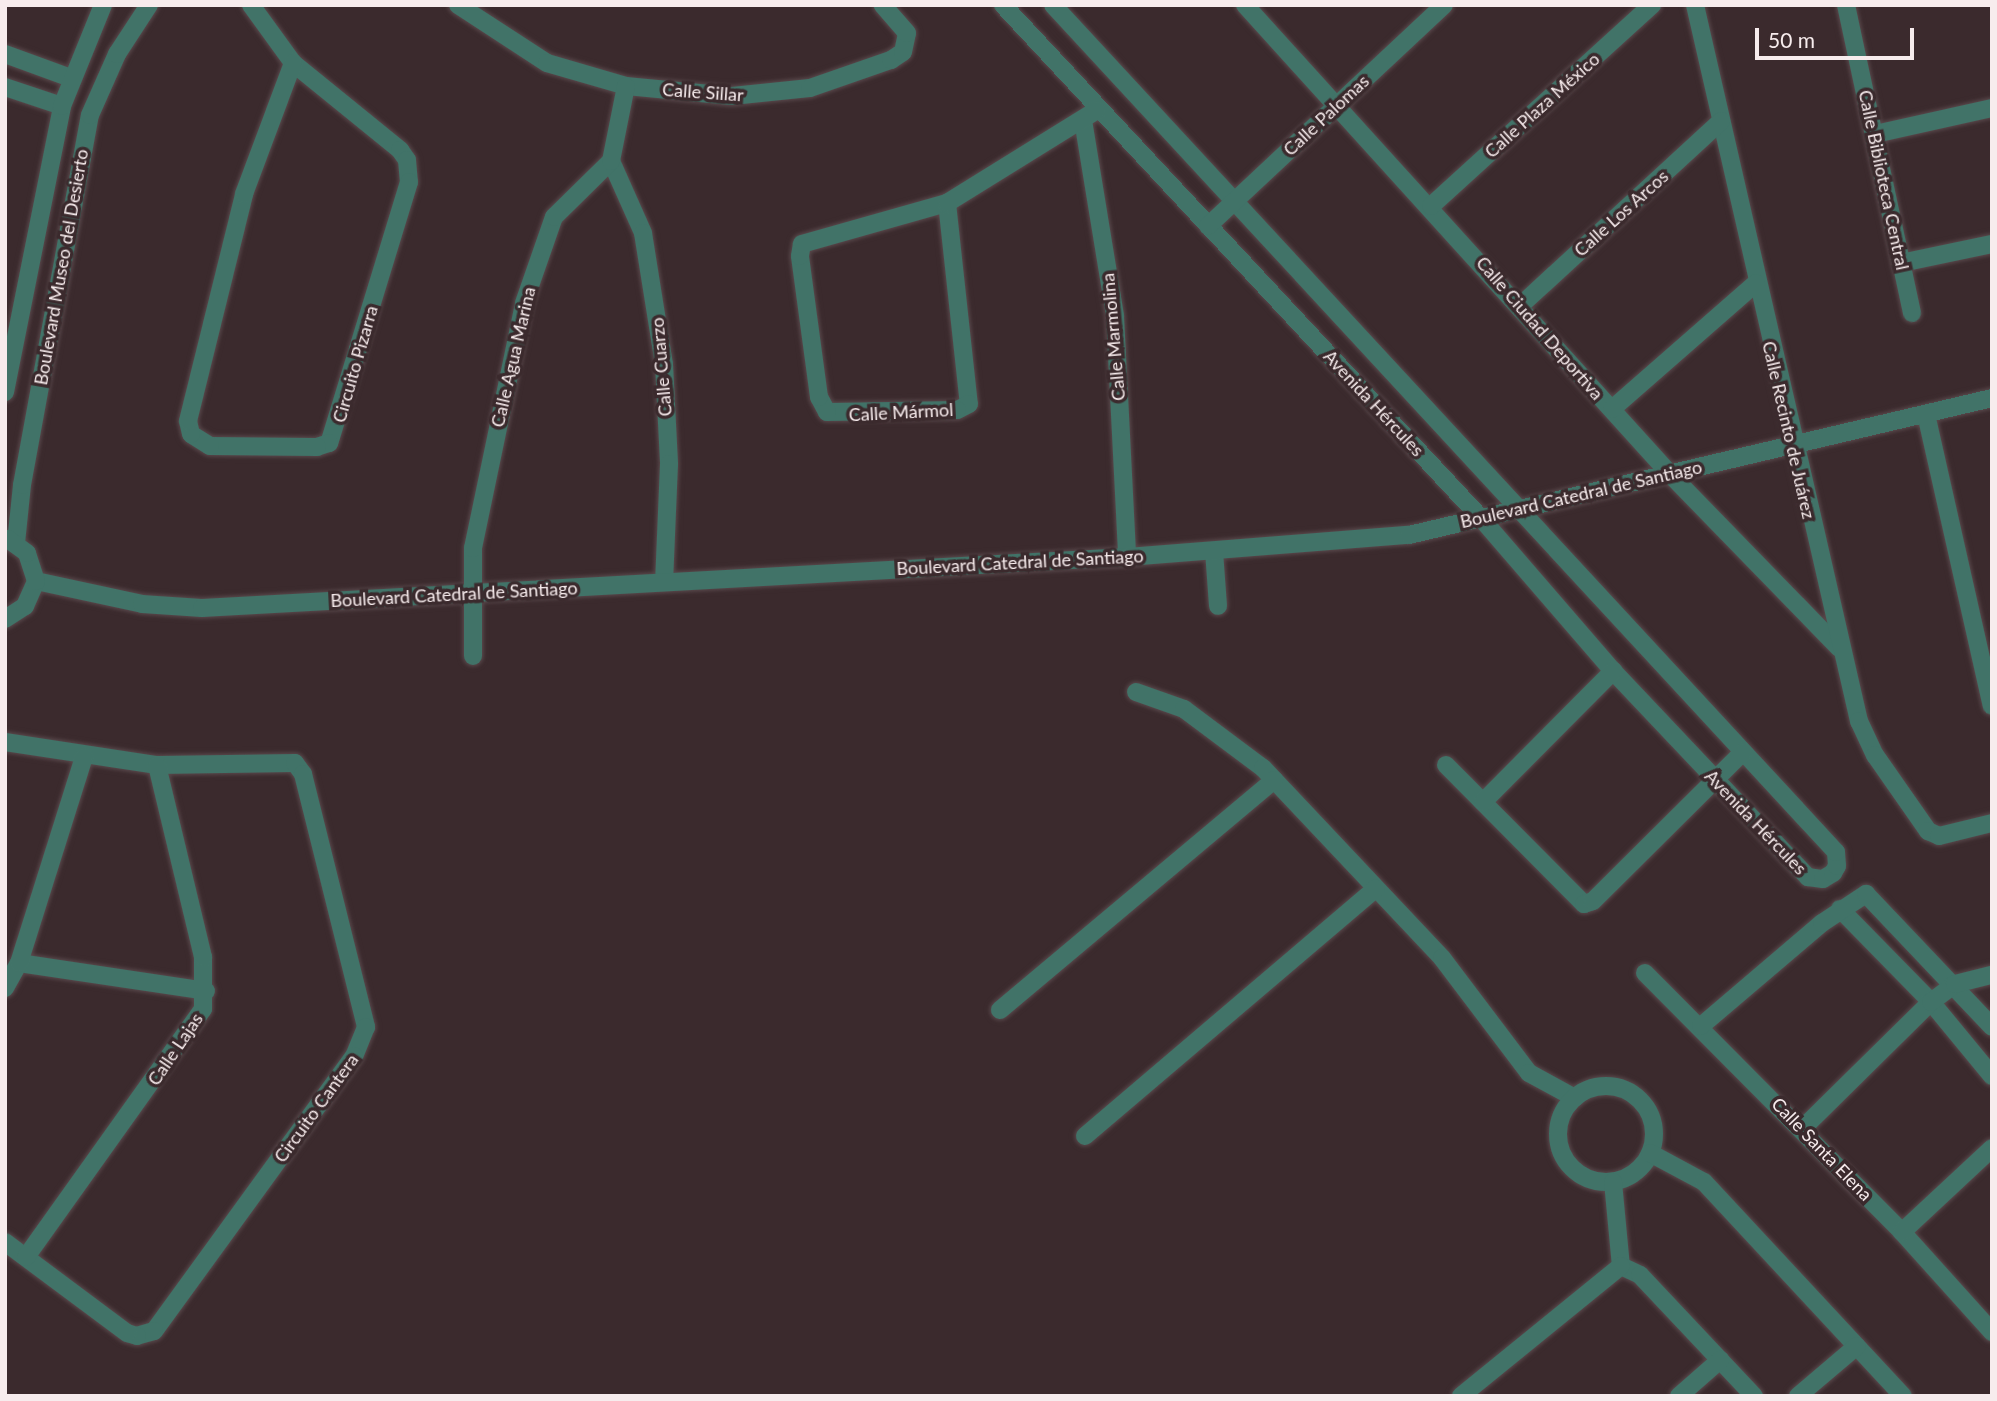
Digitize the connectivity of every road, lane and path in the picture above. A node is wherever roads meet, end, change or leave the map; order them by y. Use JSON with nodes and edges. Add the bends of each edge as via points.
{"nodes":[{"id":1,"x":103,"y":5,"type":"edge"},
{"id":2,"x":149,"y":5,"type":"edge"},
{"id":3,"x":251,"y":5,"type":"edge"},
{"id":4,"x":458,"y":5,"type":"edge"},
{"id":5,"x":883,"y":5,"type":"edge"},
{"id":6,"x":1003,"y":5,"type":"edge"},
{"id":7,"x":1053,"y":5,"type":"edge"},
{"id":8,"x":1245,"y":5,"type":"edge"},
{"id":9,"x":1444,"y":5,"type":"edge"},
{"id":10,"x":1652,"y":5,"type":"edge"},
{"id":11,"x":1695,"y":5,"type":"edge"},
{"id":12,"x":1846,"y":5,"type":"edge"},
{"id":13,"x":5,"y":54,"type":"edge"},
{"id":14,"x":293,"y":63,"type":"junction"},
{"id":15,"x":71,"y":78,"type":"junction"},
{"id":16,"x":626,"y":86,"type":"junction"},
{"id":17,"x":5,"y":87,"type":"edge"},
{"id":18,"x":62,"y":106,"type":"junction"},
{"id":19,"x":1336,"y":106,"type":"junction"},
{"id":20,"x":1992,"y":108,"type":"edge"},
{"id":21,"x":1090,"y":115,"type":"junction"},
{"id":22,"x":1721,"y":121,"type":"junction"},
{"id":23,"x":1875,"y":134,"type":"junction"},
{"id":24,"x":611,"y":161,"type":"junction"},
{"id":25,"x":1233,"y":201,"type":"junction"},
{"id":26,"x":947,"y":202,"type":"junction"},
{"id":27,"x":1431,"y":206,"type":"junction"},
{"id":28,"x":1208,"y":226,"type":"junction"},
{"id":29,"x":1992,"y":244,"type":"edge"},
{"id":30,"x":1901,"y":263,"type":"junction"},
{"id":31,"x":1756,"y":283,"type":"junction"},
{"id":32,"x":1521,"y":305,"type":"junction"},
{"id":33,"x":1912,"y":313,"type":"dead end"},
{"id":34,"x":5,"y":392,"type":"edge"},
{"id":35,"x":1992,"y":398,"type":"edge"},
{"id":36,"x":1612,"y":409,"type":"junction"},
{"id":37,"x":1926,"y":414,"type":"junction"},
{"id":38,"x":1792,"y":446,"type":"junction"},
{"id":39,"x":1669,"y":473,"type":"junction"},
{"id":40,"x":1517,"y":508,"type":"junction"},
{"id":41,"x":1480,"y":517,"type":"junction"},
{"id":42,"x":11,"y":540,"type":"edge"},
{"id":43,"x":1214,"y":551,"type":"junction"},
{"id":44,"x":1127,"y":557,"type":"junction"},
{"id":45,"x":36,"y":581,"type":"junction"},
{"id":46,"x":664,"y":581,"type":"junction"},
{"id":47,"x":469,"y":593,"type":"junction"},
{"id":48,"x":1218,"y":606,"type":"dead end"},
{"id":49,"x":5,"y":619,"type":"edge"},
{"id":50,"x":1839,"y":648,"type":"junction"},
{"id":51,"x":472,"y":656,"type":"dead end"},
{"id":52,"x":1613,"y":671,"type":"junction"},
{"id":53,"x":1136,"y":692,"type":"dead end"},
{"id":54,"x":1992,"y":706,"type":"edge"},
{"id":55,"x":5,"y":742,"type":"edge"},
{"id":56,"x":1743,"y":752,"type":"junction"},
{"id":57,"x":83,"y":757,"type":"junction"},
{"id":58,"x":157,"y":765,"type":"junction"},
{"id":59,"x":1446,"y":765,"type":"dead end"},
{"id":60,"x":1715,"y":779,"type":"junction"},
{"id":61,"x":1275,"y":780,"type":"junction"},
{"id":62,"x":1483,"y":802,"type":"junction"},
{"id":63,"x":1992,"y":823,"type":"edge"},
{"id":64,"x":1376,"y":888,"type":"junction"},
{"id":65,"x":1840,"y":909,"type":"junction"},
{"id":66,"x":19,"y":963,"type":"junction"},
{"id":67,"x":1645,"y":973,"type":"dead end"},
{"id":68,"x":1992,"y":975,"type":"edge"},
{"id":69,"x":1955,"y":984,"type":"junction"},
{"id":70,"x":5,"y":988,"type":"edge"},
{"id":71,"x":206,"y":991,"type":"junction"},
{"id":72,"x":1931,"y":1002,"type":"junction"},
{"id":73,"x":1000,"y":1010,"type":"dead end"},
{"id":74,"x":1701,"y":1026,"type":"junction"},
{"id":75,"x":1992,"y":1027,"type":"edge"},
{"id":76,"x":1992,"y":1076,"type":"edge"},
{"id":77,"x":1575,"y":1098,"type":"junction"},
{"id":78,"x":1802,"y":1129,"type":"junction"},
{"id":79,"x":1085,"y":1136,"type":"dead end"},
{"id":80,"x":1992,"y":1148,"type":"edge"},
{"id":81,"x":1650,"y":1153,"type":"junction"},
{"id":82,"x":1612,"y":1182,"type":"junction"},
{"id":83,"x":1902,"y":1232,"type":"junction"},
{"id":84,"x":5,"y":1242,"type":"edge"},
{"id":85,"x":26,"y":1257,"type":"junction"},
{"id":86,"x":1621,"y":1266,"type":"junction"},
{"id":87,"x":1992,"y":1332,"type":"edge"},
{"id":88,"x":1857,"y":1346,"type":"junction"},
{"id":89,"x":1720,"y":1360,"type":"junction"},
{"id":90,"x":1461,"y":1396,"type":"edge"},
{"id":91,"x":1679,"y":1396,"type":"edge"},
{"id":92,"x":1754,"y":1396,"type":"edge"},
{"id":93,"x":1798,"y":1396,"type":"edge"},
{"id":94,"x":1903,"y":1396,"type":"edge"}],
"edges":[{"from":1,"to":15,"type":"street","name":"Boulevard Museo del Desierto"},
{"from":2,"to":42,"type":"street","name":"Boulevard Museo del Desierto","via":[[117,54],[90,115]]},
{"from":3,"to":14,"type":"street","name":"Circuito Pizarra"},
{"from":4,"to":16,"type":"street","name":"Calle Sillar","via":[[547,62]]},
{"from":5,"to":16,"type":"street","name":"Calle Sillar","via":[[907,33],[903,52],[810,88],[732,96]]},
{"from":6,"to":21,"type":"street","name":"Avenida Hércules"},
{"from":7,"to":25,"type":"street","name":"Avenida Hércules"},
{"from":8,"to":19,"type":"street","name":"Calle Ciudad Deportiva"},
{"from":9,"to":19,"type":"street","name":"Calle Palomas"},
{"from":10,"to":27,"type":"street","name":"Calle Plaza México"},
{"from":11,"to":22,"type":"street","name":"Calle Recinto de Juárez"},
{"from":12,"to":23,"type":"street","name":"Calle Biblioteca Central"},
{"from":13,"to":15,"type":"street"},
{"from":14,"to":14,"type":"street","name":"Circuito Pizarra","via":[[400,150],[407,160],[409,182],[329,443],[317,447],[209,446],[191,434],[188,421],[244,194]]},
{"from":15,"to":18,"type":"street","name":"Boulevard Museo del Desierto"},
{"from":16,"to":24,"type":"street"},
{"from":17,"to":18,"type":"street"},
{"from":18,"to":34,"type":"street","name":"Boulevard Museo del Desierto"},
{"from":19,"to":25,"type":"street","name":"Calle Palomas"},
{"from":19,"to":27,"type":"street","name":"Calle Ciudad Deportiva"},
{"from":20,"to":23,"type":"street"},
{"from":21,"to":26,"type":"street","name":"Calle Mármol"},
{"from":21,"to":28,"type":"street","name":"Avenida Hércules"},
{"from":21,"to":44,"type":"street","name":"Calle Marmolina","via":[[1114,307]]},
{"from":22,"to":31,"type":"street","name":"Calle Recinto de Juárez"},
{"from":22,"to":32,"type":"street","name":"Calle Los Arcos"},
{"from":23,"to":30,"type":"street","name":"Calle Biblioteca Central"},
{"from":24,"to":46,"type":"street","name":"Calle Cuarzo","via":[[643,233],[664,364],[668,464]]},
{"from":24,"to":47,"type":"street","name":"Calle Agua Marina","via":[[566,200],[544,239],[516,337],[478,513]]},
{"from":25,"to":28,"type":"street","name":"Calle Palomas"},
{"from":25,"to":40,"type":"street","name":"Avenida Hércules"},
{"from":26,"to":26,"type":"street","name":"Calle Mármol","via":[[803,244],[800,256],[818,397],[827,412],[957,410],[969,404]]},
{"from":27,"to":32,"type":"street","name":"Calle Ciudad Deportiva"},
{"from":28,"to":41,"type":"street","name":"Avenida Hércules"},
{"from":29,"to":30,"type":"street"},
{"from":30,"to":33,"type":"street","name":"Calle Biblioteca Central"},
{"from":31,"to":36,"type":"street"},
{"from":31,"to":38,"type":"street","name":"Calle Recinto de Juárez"},
{"from":32,"to":36,"type":"street","name":"Calle Ciudad Deportiva"},
{"from":35,"to":37,"type":"street","name":"Boulevard Catedral de Santiago"},
{"from":36,"to":39,"type":"street","name":"Calle Ciudad Deportiva"},
{"from":37,"to":38,"type":"street","name":"Boulevard Catedral de Santiago"},
{"from":37,"to":54,"type":"street"},
{"from":38,"to":39,"type":"street","name":"Boulevard Catedral de Santiago"},
{"from":38,"to":50,"type":"street","name":"Calle Recinto de Juárez"},
{"from":39,"to":40,"type":"street","name":"Boulevard Catedral de Santiago"},
{"from":39,"to":50,"type":"street","name":"Calle Ciudad Deportiva"},
{"from":40,"to":41,"type":"street","name":"Boulevard Catedral de Santiago"},
{"from":40,"to":56,"type":"street","name":"Avenida Hércules"},
{"from":41,"to":43,"type":"street","name":"Boulevard Catedral de Santiago","via":[[1409,534]]},
{"from":41,"to":52,"type":"street","name":"Avenida Hércules"},
{"from":42,"to":45,"type":"street","via":[[34,566]]},
{"from":43,"to":44,"type":"street","name":"Boulevard Catedral de Santiago"},
{"from":43,"to":48,"type":"street"},
{"from":44,"to":46,"type":"street","name":"Boulevard Catedral de Santiago"},
{"from":45,"to":47,"type":"street","name":"Boulevard Catedral de Santiago","via":[[171,608]]},
{"from":45,"to":49,"type":"street","via":[[25,606]]},
{"from":46,"to":47,"type":"street","name":"Boulevard Catedral de Santiago"},
{"from":47,"to":51,"type":"street","name":"Calle Agua Marina"},
{"from":50,"to":63,"type":"street","name":"Calle Recinto de Juárez","via":[[1866,738],[1933,834]]},
{"from":52,"to":60,"type":"street","name":"Avenida Hércules"},
{"from":52,"to":62,"type":"street"},
{"from":53,"to":61,"type":"street","via":[[1184,709]]},
{"from":55,"to":57,"type":"street","name":"Circuito Cantera"},
{"from":56,"to":60,"type":"street"},
{"from":56,"to":60,"type":"street","name":"Avenida Hércules","via":[[1836,852],[1838,866],[1833,873],[1823,879],[1808,877]]},
{"from":57,"to":58,"type":"street","name":"Circuito Cantera"},
{"from":57,"to":66,"type":"street"},
{"from":58,"to":71,"type":"street","name":"Calle Lajas","via":[[203,957]]},
{"from":58,"to":85,"type":"street","name":"Circuito Cantera","via":[[295,763],[303,774],[365,1009],[362,1042],[154,1331],[127,1334]]},
{"from":59,"to":62,"type":"street"},
{"from":60,"to":62,"type":"street","via":[[1593,901],[1584,904]]},
{"from":61,"to":64,"type":"street"},
{"from":61,"to":73,"type":"street"},
{"from":64,"to":77,"type":"street","via":[[1443,958],[1530,1073]]},
{"from":64,"to":79,"type":"street"},
{"from":65,"to":69,"type":"street","via":[[1872,895]]},
{"from":65,"to":72,"type":"street"},
{"from":65,"to":74,"type":"street"},
{"from":66,"to":70,"type":"street"},
{"from":66,"to":71,"type":"street"},
{"from":67,"to":74,"type":"street","name":"Calle Santa Elena"},
{"from":68,"to":69,"type":"street"},
{"from":69,"to":72,"type":"street"},
{"from":69,"to":75,"type":"street"},
{"from":71,"to":85,"type":"street","name":"Calle Lajas","via":[[196,1024]]},
{"from":72,"to":76,"type":"street"},
{"from":72,"to":78,"type":"street"},
{"from":74,"to":78,"type":"street","name":"Calle Santa Elena"},
{"from":77,"to":81,"type":"street","via":[[1601,1087],[1633,1095],[1652,1121]]},
{"from":77,"to":82,"type":"street","via":[[1559,1122],[1560,1150],[1581,1175]]},
{"from":78,"to":83,"type":"street","name":"Calle Santa Elena"},
{"from":80,"to":83,"type":"street"},
{"from":81,"to":82,"type":"street","via":[[1641,1167]]},
{"from":81,"to":88,"type":"street","via":[[1704,1182]]},
{"from":82,"to":86,"type":"street"},
{"from":83,"to":87,"type":"street","name":"Calle Santa Elena"},
{"from":84,"to":85,"type":"street","name":"Circuito Cantera"},
{"from":86,"to":89,"type":"street","via":[[1640,1275]]},
{"from":86,"to":90,"type":"street"},
{"from":88,"to":93,"type":"street"},
{"from":88,"to":94,"type":"street"},
{"from":89,"to":91,"type":"street"},
{"from":89,"to":92,"type":"street"}]}
